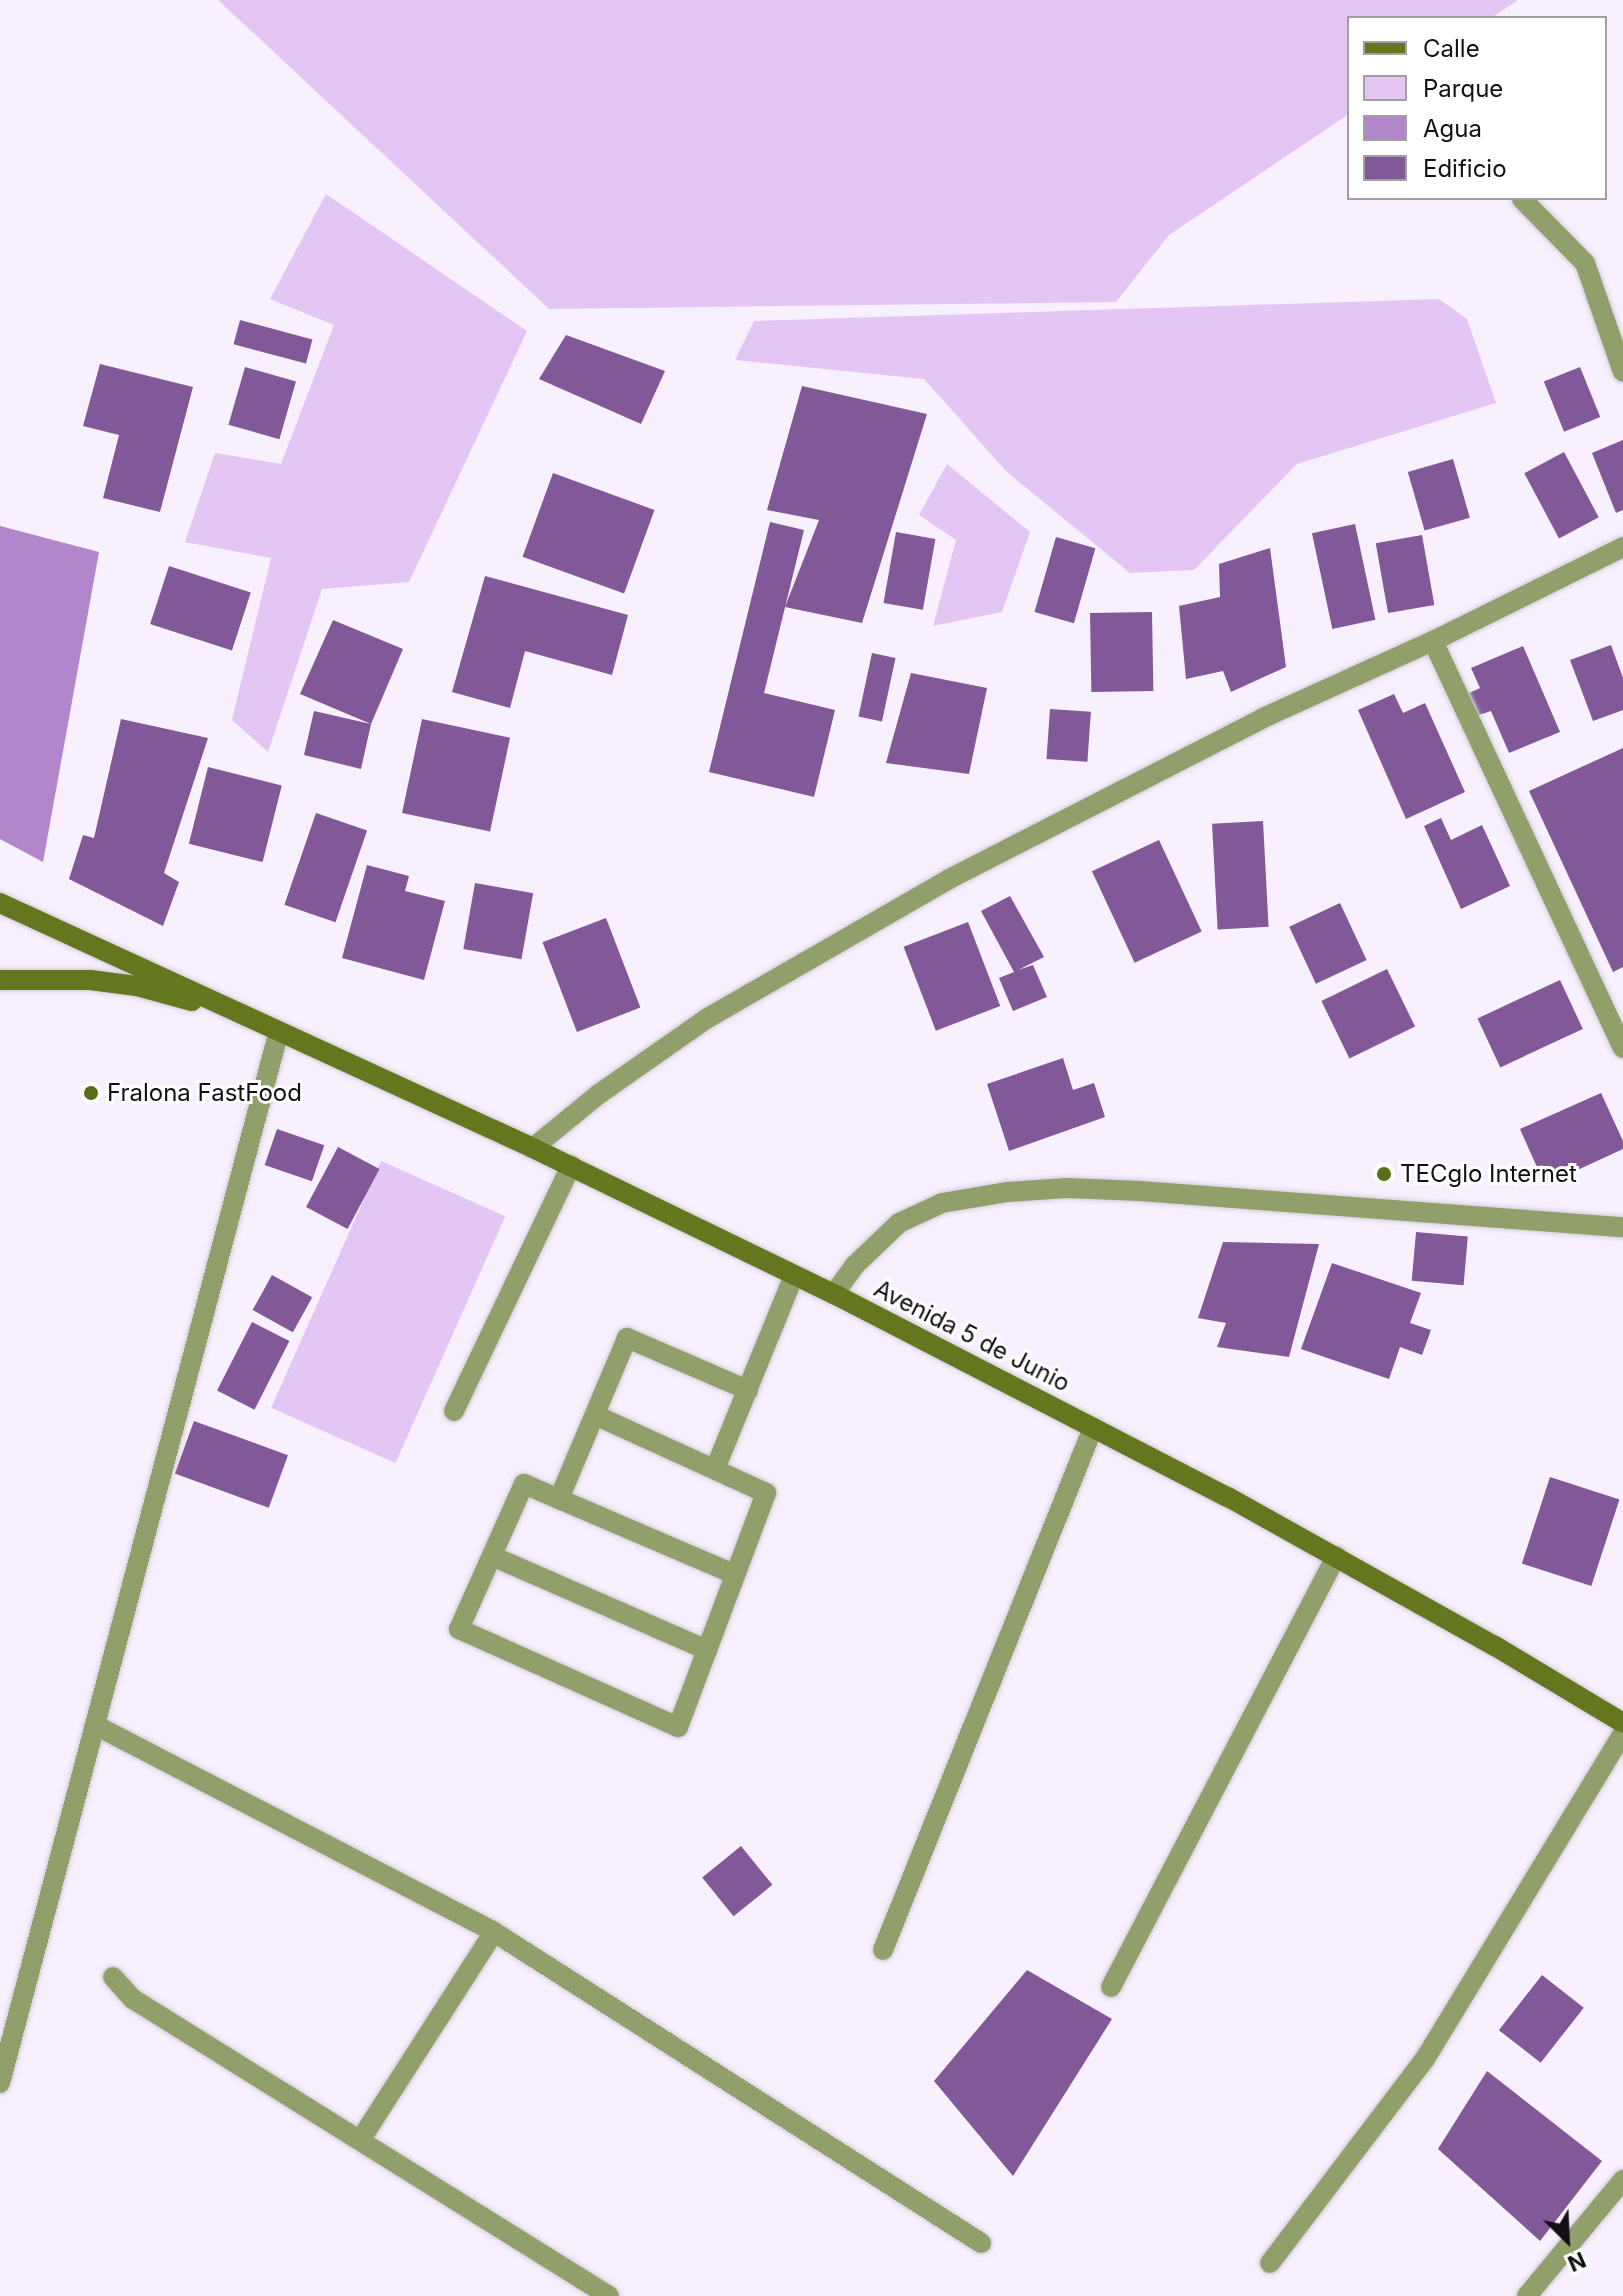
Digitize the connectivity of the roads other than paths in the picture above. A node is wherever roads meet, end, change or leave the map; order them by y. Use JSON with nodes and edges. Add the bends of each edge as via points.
{"nodes":[{"id":1,"x":1523,"y":200,"type":"edge"},
{"id":2,"x":1623,"y":372,"type":"edge"},
{"id":3,"x":1623,"y":547,"type":"edge"},
{"id":4,"x":1433,"y":641,"type":"junction"},
{"id":5,"x":0,"y":903,"type":"edge"},
{"id":6,"x":0,"y":980,"type":"edge"},
{"id":7,"x":279,"y":1031,"type":"junction"},
{"id":8,"x":1623,"y":1048,"type":"edge"},
{"id":9,"x":533,"y":1148,"type":"junction"},
{"id":10,"x":571,"y":1166,"type":"junction"},
{"id":11,"x":1623,"y":1227,"type":"edge"},
{"id":12,"x":794,"y":1275,"type":"junction"},
{"id":13,"x":834,"y":1294,"type":"junction"},
{"id":14,"x":748,"y":1390,"type":"junction"},
{"id":15,"x":454,"y":1411,"type":"dead end"},
{"id":16,"x":595,"y":1415,"type":"junction"},
{"id":17,"x":1093,"y":1428,"type":"junction"},
{"id":18,"x":715,"y":1469,"type":"junction"},
{"id":19,"x":559,"y":1499,"type":"junction"},
{"id":20,"x":492,"y":1556,"type":"junction"},
{"id":21,"x":1336,"y":1556,"type":"junction"},
{"id":22,"x":734,"y":1574,"type":"junction"},
{"id":23,"x":707,"y":1650,"type":"junction"},
{"id":24,"x":1623,"y":1723,"type":"edge"},
{"id":25,"x":95,"y":1725,"type":"junction"},
{"id":26,"x":1623,"y":1733,"type":"edge"},
{"id":27,"x":494,"y":1932,"type":"junction"},
{"id":28,"x":883,"y":1950,"type":"dead end"},
{"id":29,"x":113,"y":1977,"type":"dead end"},
{"id":30,"x":1111,"y":1987,"type":"dead end"},
{"id":31,"x":0,"y":2083,"type":"edge"},
{"id":32,"x":361,"y":2139,"type":"junction"},
{"id":33,"x":1623,"y":2180,"type":"edge"},
{"id":34,"x":981,"y":2243,"type":"dead end"},
{"id":35,"x":1270,"y":2263,"type":"dead end"},
{"id":36,"x":609,"y":2296,"type":"edge"},
{"id":37,"x":1527,"y":2296,"type":"edge"}],
"edges":[{"from":1,"to":2,"type":"street","via":[[1585,263]]},
{"from":3,"to":4,"type":"street"},
{"from":4,"to":8,"type":"street"},
{"from":4,"to":9,"type":"street","via":[[1263,718],[935,887],[706,1019]]},
{"from":5,"to":7,"type":"main road"},
{"from":6,"to":7,"type":"main road","via":[[137,986]]},
{"from":7,"to":9,"type":"main road","name":"Avenida 5 de Junio"},
{"from":7,"to":25,"type":"street"},
{"from":9,"to":10,"type":"main road","name":"Avenida 5 de Junio"},
{"from":10,"to":12,"type":"main road","name":"Avenida 5 de Junio"},
{"from":10,"to":15,"type":"street"},
{"from":11,"to":13,"type":"street","via":[[1140,1191],[1008,1192],[942,1203],[899,1223],[854,1266]]},
{"from":12,"to":13,"type":"main road","name":"Avenida 5 de Junio"},
{"from":12,"to":14,"type":"street"},
{"from":13,"to":17,"type":"main road","name":"Avenida 5 de Junio"},
{"from":14,"to":16,"type":"street","via":[[627,1338]]},
{"from":14,"to":18,"type":"street"},
{"from":16,"to":18,"type":"street"},
{"from":16,"to":19,"type":"street"},
{"from":17,"to":21,"type":"main road","name":"Avenida 5 de Junio"},
{"from":17,"to":28,"type":"street"},
{"from":18,"to":22,"type":"street","via":[[766,1493]]},
{"from":19,"to":20,"type":"street","via":[[524,1484]]},
{"from":19,"to":22,"type":"street"},
{"from":20,"to":23,"type":"street"},
{"from":20,"to":23,"type":"street","via":[[459,1629],[678,1727]]},
{"from":21,"to":24,"type":"main road","name":"Avenida 5 de Junio"},
{"from":21,"to":30,"type":"street"},
{"from":22,"to":23,"type":"street"},
{"from":25,"to":27,"type":"street"},
{"from":25,"to":31,"type":"street"},
{"from":26,"to":35,"type":"street","via":[[1425,2059]]},
{"from":27,"to":32,"type":"street"},
{"from":27,"to":34,"type":"street"},
{"from":29,"to":32,"type":"street","via":[[133,1999]]},
{"from":32,"to":36,"type":"street"},
{"from":33,"to":37,"type":"street"}]}
